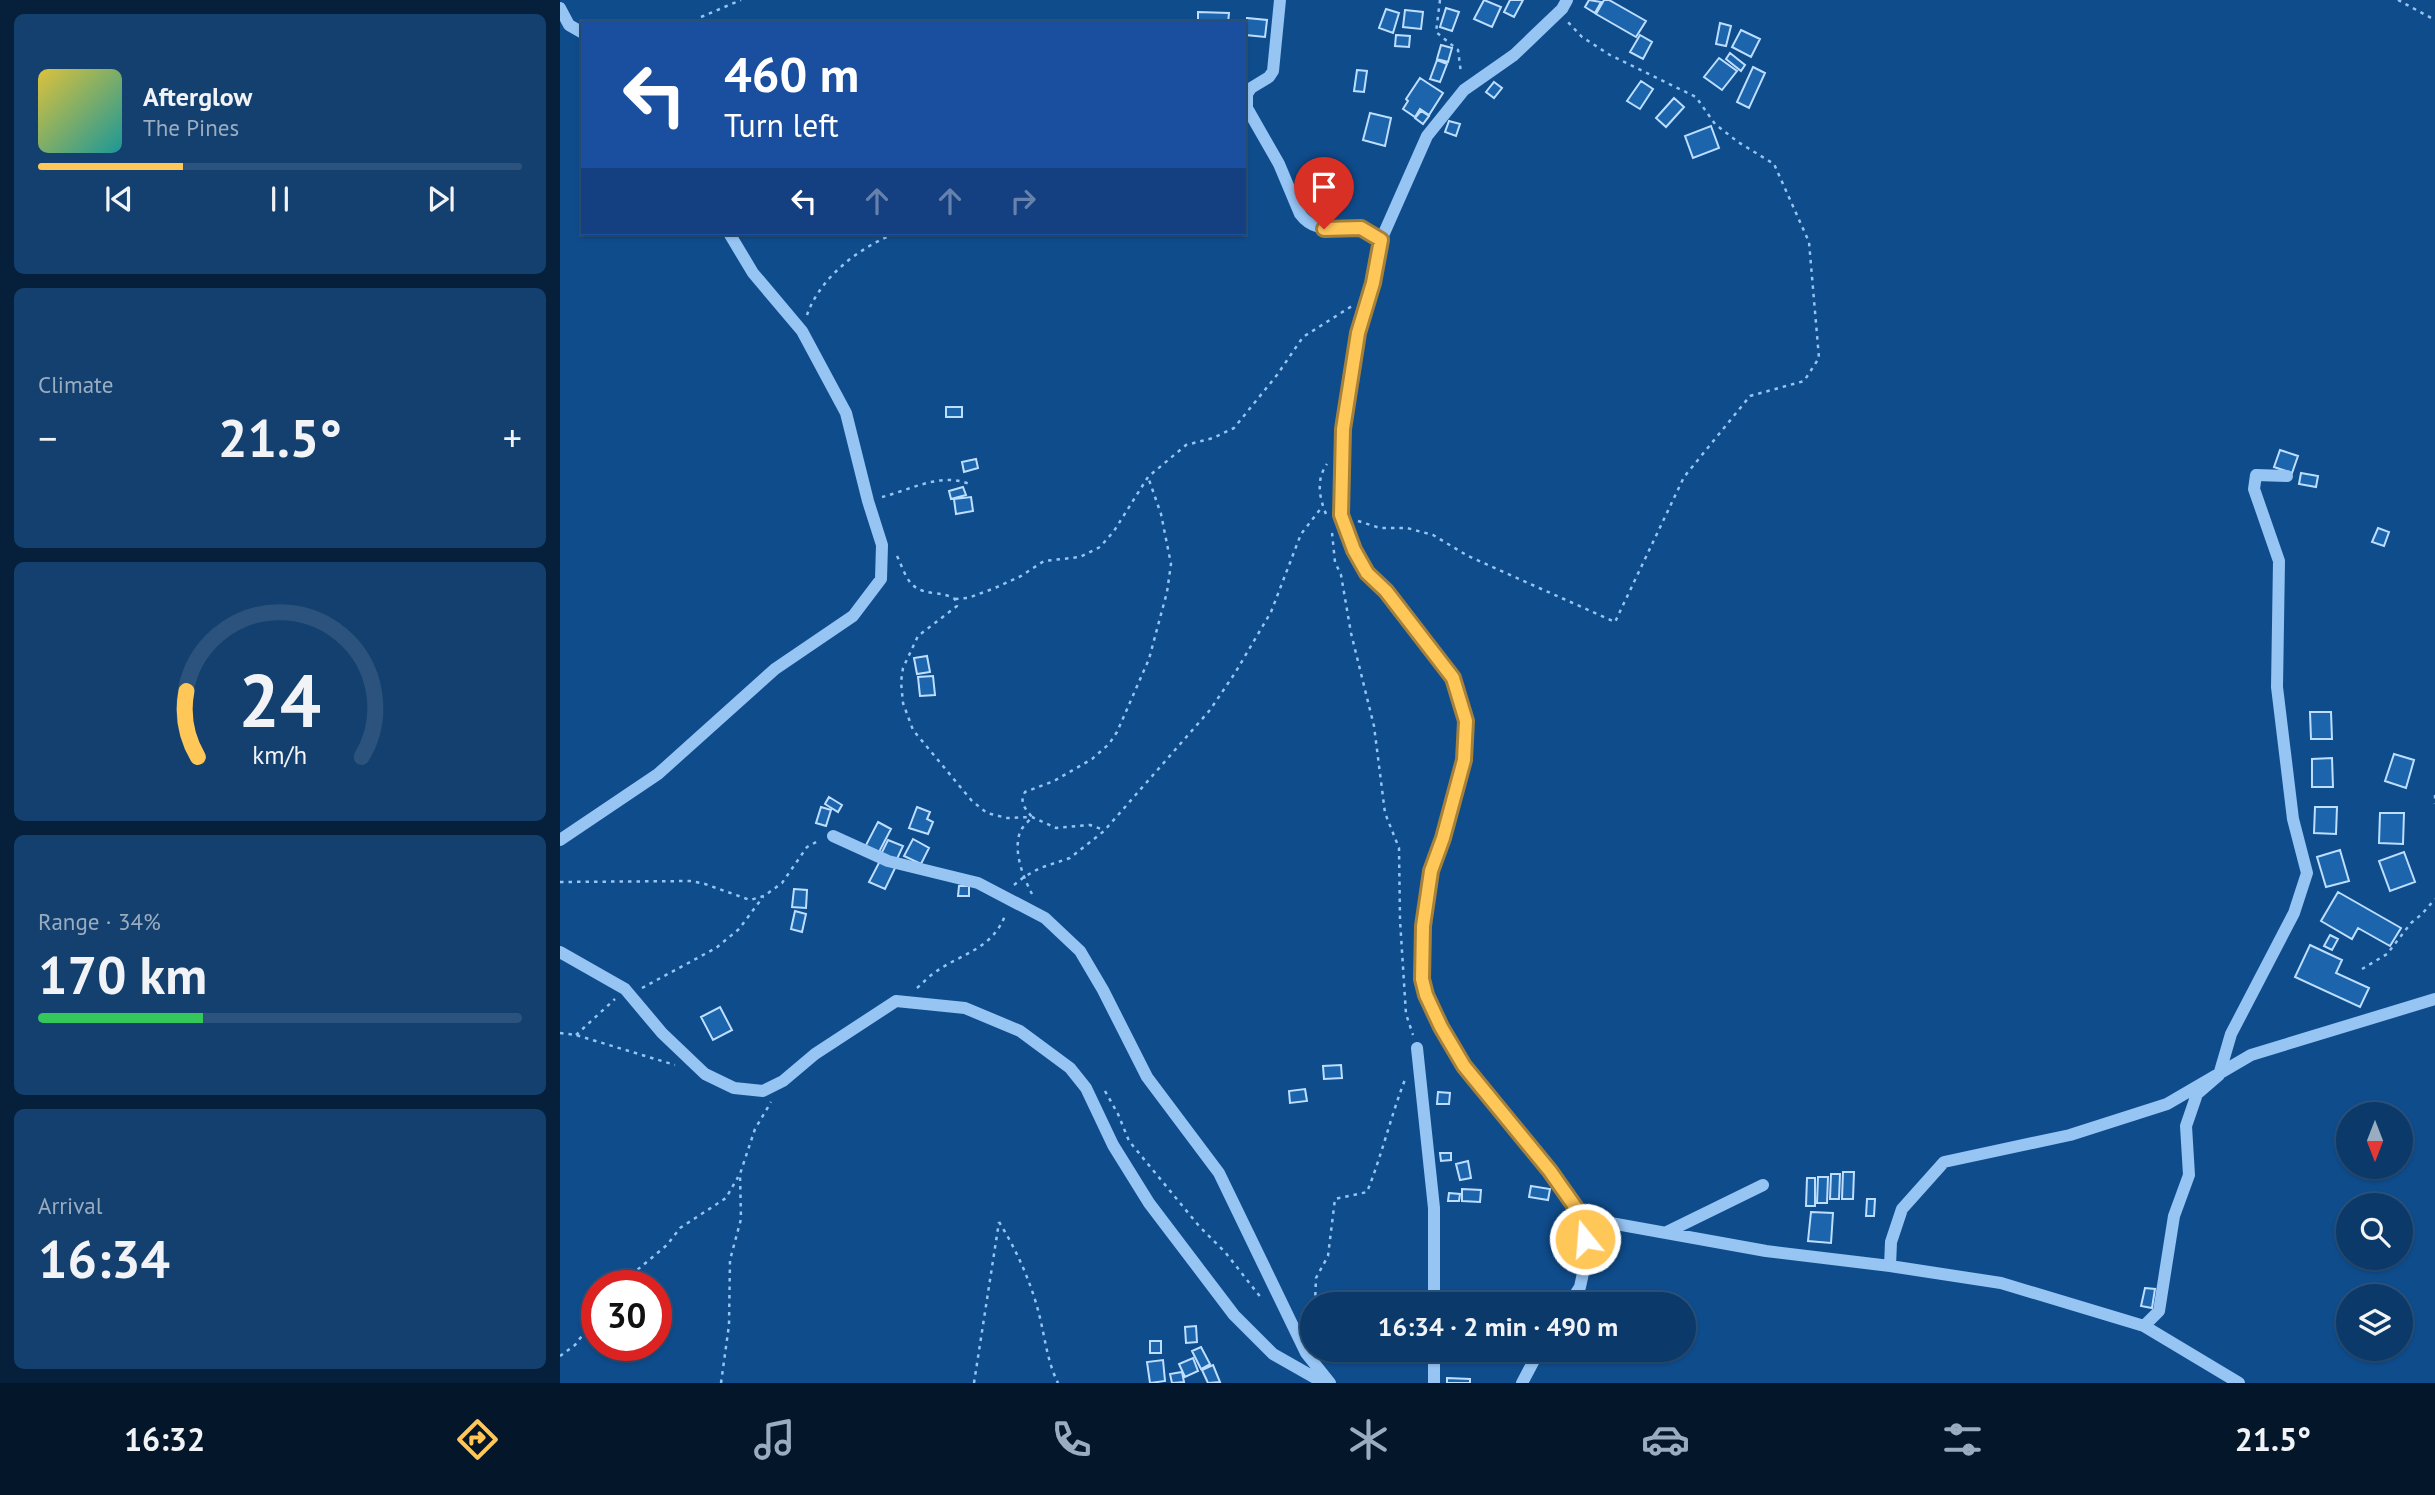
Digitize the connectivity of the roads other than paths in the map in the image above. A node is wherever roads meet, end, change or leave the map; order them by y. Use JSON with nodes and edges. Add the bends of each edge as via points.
{"nodes":[{"id":1,"x":1280,"y":0,"type":"edge"},
{"id":2,"x":1564,"y":4,"type":"edge"},
{"id":3,"x":560,"y":8,"type":"edge"},
{"id":4,"x":581,"y":32,"type":"edge"},
{"id":5,"x":730,"y":235,"type":"edge"},
{"id":6,"x":1381,"y":240,"type":"junction"},
{"id":7,"x":2287,"y":476,"type":"dead end"},
{"id":8,"x":833,"y":836,"type":"road end"},
{"id":9,"x":560,"y":840,"type":"edge"},
{"id":10,"x":560,"y":952,"type":"edge"},
{"id":11,"x":2435,"y":999,"type":"edge"},
{"id":12,"x":1417,"y":1048,"type":"road end"},
{"id":13,"x":2219,"y":1075,"type":"junction"},
{"id":14,"x":1763,"y":1185,"type":"dead end"},
{"id":15,"x":1583,"y":1218,"type":"junction"},
{"id":16,"x":1667,"y":1232,"type":"junction"},
{"id":17,"x":1889,"y":1266,"type":"junction"},
{"id":18,"x":1434,"y":1292,"type":"edge"},
{"id":19,"x":1577,"y":1292,"type":"edge"},
{"id":20,"x":2144,"y":1325,"type":"junction"},
{"id":21,"x":1434,"y":1362,"type":"edge"},
{"id":22,"x":1533,"y":1362,"type":"edge"},
{"id":23,"x":1324,"y":1383,"type":"edge"},
{"id":24,"x":1330,"y":1383,"type":"edge"},
{"id":25,"x":1434,"y":1383,"type":"edge"},
{"id":26,"x":1522,"y":1383,"type":"edge"},
{"id":27,"x":2239,"y":1383,"type":"edge"}],
"edges":[{"from":1,"to":6,"type":"street","via":[[1273,71],[1251,88],[1247,108],[1305,220],[1324,229],[1361,228]]},
{"from":2,"to":6,"type":"street","via":[[1514,55],[1464,90],[1427,136]]},
{"from":3,"to":4,"type":"street","via":[[569,25]]},
{"from":5,"to":9,"type":"street","via":[[753,273],[802,331],[846,413],[882,545],[881,579],[853,616],[775,669],[659,774]]},
{"from":6,"to":15,"type":"street","via":[[1358,333],[1345,415],[1341,515],[1367,573],[1453,678],[1466,721],[1464,760],[1431,871],[1422,979],[1464,1066]]},
{"from":7,"to":13,"type":"street","via":[[2256,475],[2254,489],[2280,561],[2277,687],[2293,819],[2307,873],[2294,913],[2231,1034]]},
{"from":8,"to":24,"type":"street","via":[[888,860],[978,883],[1045,918],[1080,951],[1147,1077],[1219,1173],[1306,1353]]},
{"from":10,"to":23,"type":"street","via":[[625,989],[705,1074],[734,1088],[763,1091],[783,1081],[896,1000],[965,1008],[1020,1031],[1070,1068],[1086,1088],[1113,1145],[1149,1203],[1234,1315],[1273,1354]]},
{"from":11,"to":13,"type":"street","via":[[2251,1055]]},
{"from":12,"to":18,"type":"street","via":[[1434,1208]]},
{"from":13,"to":17,"type":"street","via":[[2143,1112],[2070,1135],[1944,1162],[1902,1209]]},
{"from":13,"to":20,"type":"street","via":[[2197,1094],[2186,1126],[2189,1175],[2174,1216],[2160,1311]]},
{"from":14,"to":16,"type":"street"},
{"from":15,"to":16,"type":"street"},
{"from":15,"to":19,"type":"street","via":[[1586,1259]]},
{"from":16,"to":17,"type":"street","via":[[1766,1251]]},
{"from":17,"to":20,"type":"street","via":[[2001,1283]]},
{"from":20,"to":27,"type":"street"},
{"from":21,"to":25,"type":"street"},
{"from":22,"to":26,"type":"street"}]}
